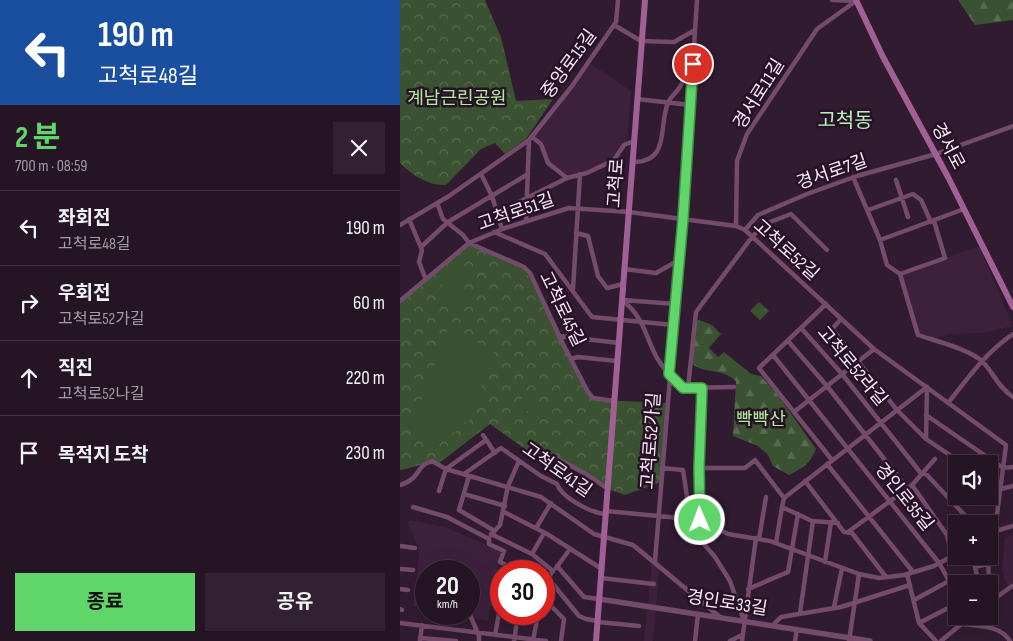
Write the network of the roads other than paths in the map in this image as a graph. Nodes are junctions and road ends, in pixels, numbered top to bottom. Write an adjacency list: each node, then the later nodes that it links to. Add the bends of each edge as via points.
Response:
1 (618, 0): 6 (street, 중앙로15길)
2 (644, 0): 8 (main road, 고척로)
3 (697, 0): 7 (street, 고척로52가길)
4 (832, 0): 5 (street)
5 (856, 1): 16 (main road, 경서로); 40 (street, 경서로11길, via 817,29 747,134 737,161)
6 (614, 25): 8 (street); 14 (street, 중앙로15길)
7 (695, 30): 8 (street, via 674,42); 9 (street, 고척로52가길)
8 (641, 42): 10 (main road, 고척로)
9 (694, 49): 11 (street, via 680,87); 12 (street, 고척로52가길)
10 (637, 100): 11 (street); 15 (main road, 고척로)
11 (668, 102): 12 (street); 17 (street, via 659,149 649,159)
12 (690, 105): 34 (street, 고척로52가길)
13 (1013, 126): 16 (street, 경서로7길)
14 (530, 139): 18 (street, 중앙로15길); 19 (street); 22 (street, via 541,144 548,163)
15 (634, 141): 17 (main road, 고척로); 20 (street, via 624,145 614,160)
16 (936, 154): 21 (street, 경서로7길); 29 (main road, 경서로)
17 (632, 162): 31 (main road, 고척로)
18 (481, 174): 24 (street); 27 (street, 중앙로15길)
19 (528, 174): 24 (street); 25 (street)
20 (580, 174): 22 (street); 28 (street)
21 (853, 177): 30 (street); 42 (street, 경서로7길, via 758,215)
22 (567, 178): 25 (street)
23 (896, 180): 26 (street)
24 (492, 196): 32 (street); 38 (street)
25 (527, 196): 32 (street); 36 (street)
26 (902, 198): 30 (street); 33 (street); 37 (street, via 913,194 917,196)
27 (437, 203): 35 (street, 중앙로15길); 38 (street, 고척로45길)
28 (578, 209): 31 (street, 고척로51길); 36 (street, 고척로51길, via 569,208); 44 (street)
29 (964, 209): 37 (street); 60 (main road, 경서로)
30 (868, 210): 46 (street)
31 (628, 212): 34 (street, 고척로52길); 51 (main road, 고척로)
32 (496, 213): 41 (street)
33 (908, 217)
34 (683, 219): 40 (street, 고척로52길); 50 (street, 고척로52가길)
35 (410, 220): 39 (street, 중앙로15길); 48 (street)
36 (526, 221): 41 (street, 고척로51길)
37 (932, 221): 46 (street); 52 (street, via 946,258)
38 (448, 222): 47 (street, 고척로45길); 48 (street)
39 (400, 225)
40 (736, 226): 42 (street, 고척로52길)
41 (502, 229): 43 (street, 고척로51길)
42 (745, 230): 45 (street, 고척로52길)
43 (494, 232): 47 (street, 고척로51길); 55 (street, via 545,254)
44 (576, 233): 54 (street, via 588,236 598,276 607,288); 55 (street)
45 (752, 237): 49 (street, via 765,224 791,214); 59 (street, 고척로52길); 80 (street, via 696,312)
46 (880, 240): 52 (street, via 888,265)
47 (469, 243): 53 (street, 고척로51길); 67 (street, 고척로45길, via 524,266)
48 (421, 247): 53 (street, via 419,262)
49 (827, 250)
50 (679, 260): 51 (street, via 656,273); 58 (street, 고척로52가길)
51 (624, 269): 54 (main road, 고척로)
52 (900, 274): 75 (street, via 918,335)
53 (426, 280): 57 (street, 고척로51길)
54 (623, 284): 56 (main road, 고척로)
55 (572, 291): 62 (street, via 592,316)
56 (622, 300): 58 (street); 62 (main road, 고척로); 63 (street)
57 (400, 301)
58 (675, 304): 64 (street, 고척로52가길)
59 (826, 304): 61 (street, 고척로52길); 65 (street, 고척로52라길)
60 (1013, 307)
61 (841, 319): 70 (street, 고척로52길); 74 (street, 고척로52라길, via 832,329)
62 (620, 320): 63 (street); 69 (main road, 고척로)
63 (643, 322): 64 (street); 76 (street, via 651,346)
64 (673, 325): 76 (street, 고척로52가길)
65 (801, 328): 68 (street, 고척로52라길); 77 (street, 고척로52라길)
66 (1013, 334): 75 (street)
67 (559, 336): 69 (street); 72 (street, 고척로45길)
68 (788, 341): 71 (street, 고척로52라길); 78 (street, 고척로52라길)
69 (619, 343): 73 (main road, 고척로)
70 (874, 349): 74 (street); 79 (street, 고척로52길)
71 (773, 355): 84 (street); 88 (street, 고척로52라길, via 759,368)
72 (571, 359): 73 (street); 85 (street, 고척로45길, via 593,398)
73 (617, 361): 85 (main road, 고척로)
74 (858, 361): 77 (street); 87 (street, 고척로52라길)
75 (982, 361): 83 (street, via 1004,392); 86 (street)
76 (669, 374): 80 (street, via 683,388); 104 (street, 고척로52가길)
77 (842, 374): 78 (street); 90 (street, 고척로52라길)
78 (827, 386): 84 (street); 91 (street, 고척로52라길)
79 (927, 387): 86 (street, 고척로52길); 87 (street); 89 (street)
80 (688, 388): 81 (street)
81 (702, 388): 82 (street); 105 (street)
82 (734, 388)
83 (1013, 397)
84 (810, 399): 88 (street); 95 (street)
85 (614, 400): 118 (main road, 고척로)
86 (948, 403): 94 (street, 고척로52길)
87 (897, 410): 90 (street); 92 (street, 고척로52라길)
88 (794, 412): 100 (street, 고척로52라길)
89 (926, 415): 92 (street); 106 (street)
90 (881, 422): 91 (street); 108 (street, 경인로35길)
91 (865, 435): 95 (street); 117 (street, 고척로52라길)
92 (926, 439): 98 (street, 고척로52라길)
93 (1013, 443): 94 (street)
94 (1006, 445): 106 (street)
95 (847, 448): 100 (street); 124 (street, 경인로35길)
96 (495, 453): 101 (street, 고척로41길, via 501,448); 107 (street, 고척로41길, via 484,438); 109 (street, 고척로41길)
97 (547, 454): 118 (street)
98 (950, 455)
99 (936, 459): 108 (street)
100 (832, 460): 102 (street)
101 (519, 461): 114 (street); 130 (street, 고척로41길, via 556,484 560,494 596,514)
102 (827, 464): 111 (street); 135 (street)
103 (1013, 467): 106 (street)
104 (662, 468): 134 (street, 고척로52가길); 136 (street, via 683,470)
105 (699, 468): 123 (street, via 745,468 755,460); 137 (street)
106 (1003, 468): 119 (street)
107 (446, 469): 109 (street); 112 (street, via 432,460 426,462 412,482); 120 (street)
108 (923, 473): 113 (street); 132 (street, 경인로35길)
109 (464, 474): 110 (street)
110 (469, 476): 114 (street); 121 (street)
111 (806, 481): 123 (street); 140 (street)
112 (400, 485)
113 (912, 485): 117 (street); 148 (street, 경인로35길)
114 (508, 486): 125 (street); 126 (street)
115 (1013, 486): 119 (street)
116 (998, 487): 119 (street)
117 (907, 488): 124 (street)
118 (608, 489): 130 (main road, 고척로)
119 (1001, 489): 133 (street)
120 (438, 491)
121 (464, 494): 126 (street); 146 (street, via 459,510)
122 (766, 497): 149 (street)
123 (784, 498): 128 (street)
124 (890, 501): 135 (street); 162 (street, 경인로35길)
125 (551, 503): 142 (street); 147 (street, via 594,534)
126 (505, 506): 129 (street)
127 (413, 507): 146 (street, via 447,516)
128 (782, 507): 131 (street); 150 (street)
129 (504, 512): 142 (street); 146 (street, via 500,525)
130 (606, 512): 134 (street, 경인로35길); 147 (main road, 고척로)
131 (798, 514): 138 (street); 154 (street)
132 (964, 515)
133 (997, 515)
134 (659, 516): 136 (street, 경인로35길); 160 (street, 고척로52가길)
135 (868, 517): 144 (street); 170 (street)
136 (690, 519): 137 (street, 경인로35길); 195 (street, via 692,530 730,581)
137 (700, 520): 149 (street, 경인로35길, via 728,534)
138 (813, 521): 139 (street); 156 (street)
139 (831, 522): 140 (street); 161 (street)
140 (838, 523): 144 (street, via 844,532)
141 (1013, 526): 143 (street)
142 (536, 528): 145 (street)
143 (998, 529)
144 (848, 532): 174 (street)
145 (544, 533): 153 (street); 155 (street)
146 (491, 535): 155 (street); 158 (street, via 489,544 504,552)
147 (604, 536): 160 (street, via 633,545); 168 (main road, 고척로)
148 (948, 538)
149 (758, 539): 150 (street, 경인로35길); 183 (street)
150 (776, 543): 154 (street, 경인로35길)
151 (400, 546): 152 (street)
152 (415, 548)
153 (570, 549): 164 (street); 168 (street)
154 (792, 550): 156 (street, 경인로35길); 183 (street, via 788,572)
155 (532, 554): 159 (street)
156 (808, 556): 161 (street, 경인로35길); 192 (street)
157 (948, 559): 162 (street, 경인로35길)
158 (501, 560)
159 (539, 560)
160 (655, 561): 194 (street)
161 (825, 562): 166 (street, 경인로35길)
162 (939, 563): 170 (street, 경인로35길); 176 (street, 경인로35길)
163 (984, 565): 173 (street, via 975,567)
164 (557, 566): 165 (street); 186 (street, via 584,597)
165 (555, 568)
166 (842, 568): 171 (street, 경인로35길); 189 (street)
167 (400, 569): 169 (street)
168 (602, 569): 175 (main road, 고척로)
169 (413, 570)
170 (913, 572): 172 (street, 경인로35길)
171 (859, 574): 174 (street, 경인로35길); 188 (street)
172 (907, 574): 174 (street, 경인로35길); 179 (street)
173 (977, 575)
174 (886, 577)
175 (601, 578): 178 (street); 186 (main road, 고척로)
176 (948, 579)
177 (948, 582): 187 (street)
178 (654, 584)
179 (910, 585): 187 (street); 188 (street)
180 (1012, 586): 185 (street)
181 (555, 587): 196 (street, via 579,616)
182 (400, 589): 184 (street)
183 (748, 589): 195 (street)
184 (408, 590)
185 (998, 596)
186 (599, 599): 193 (street, 경인로33길); 196 (main road, 고척로)
187 (914, 600): 198 (street)
188 (856, 601): 189 (street); 215 (street)
189 (834, 607): 192 (street)
190 (948, 608): 198 (street)
191 (555, 610): 220 (street, via 564,619)
192 (800, 613): 208 (street, via 781,617)
193 (698, 614): 194 (street, 경인로33길); 222 (street)
194 (720, 618): 195 (street, 경인로33길)
195 (744, 621): 208 (street, 경인로33길); 212 (street)
196 (598, 622): 207 (street); 221 (main road, 고척로)
197 (400, 623): 199 (street)
198 (920, 623): 227 (street)
199 (415, 624)
200 (422, 625): 210 (street); 213 (street)
201 (474, 625): 210 (street)
202 (497, 625): 211 (street)
203 (516, 625): 214 (street)
204 (536, 625): 216 (street)
205 (960, 625): 228 (street)
206 (971, 625): 229 (street, via 991,627 1006,634)
207 (639, 626)
208 (773, 626): 209 (street, 경인로33길)
209 (797, 629): 215 (street, 경인로33길); 225 (street)
210 (476, 632): 211 (street); 218 (street)
211 (495, 635): 214 (street)
212 (742, 635): 223 (street); 224 (street)
213 (420, 639): 217 (street)
214 (514, 639): 216 (street)
215 (849, 639): 226 (street, 경인로33길)
216 (534, 640): 219 (street)
217 (456, 641)
218 (478, 641)
219 (546, 641)
220 (561, 641)
221 (596, 641)
222 (695, 641)
223 (730, 641)
224 (742, 641)
225 (795, 641)
226 (870, 641)
227 (936, 641)
228 (941, 641)
229 (1010, 641)

